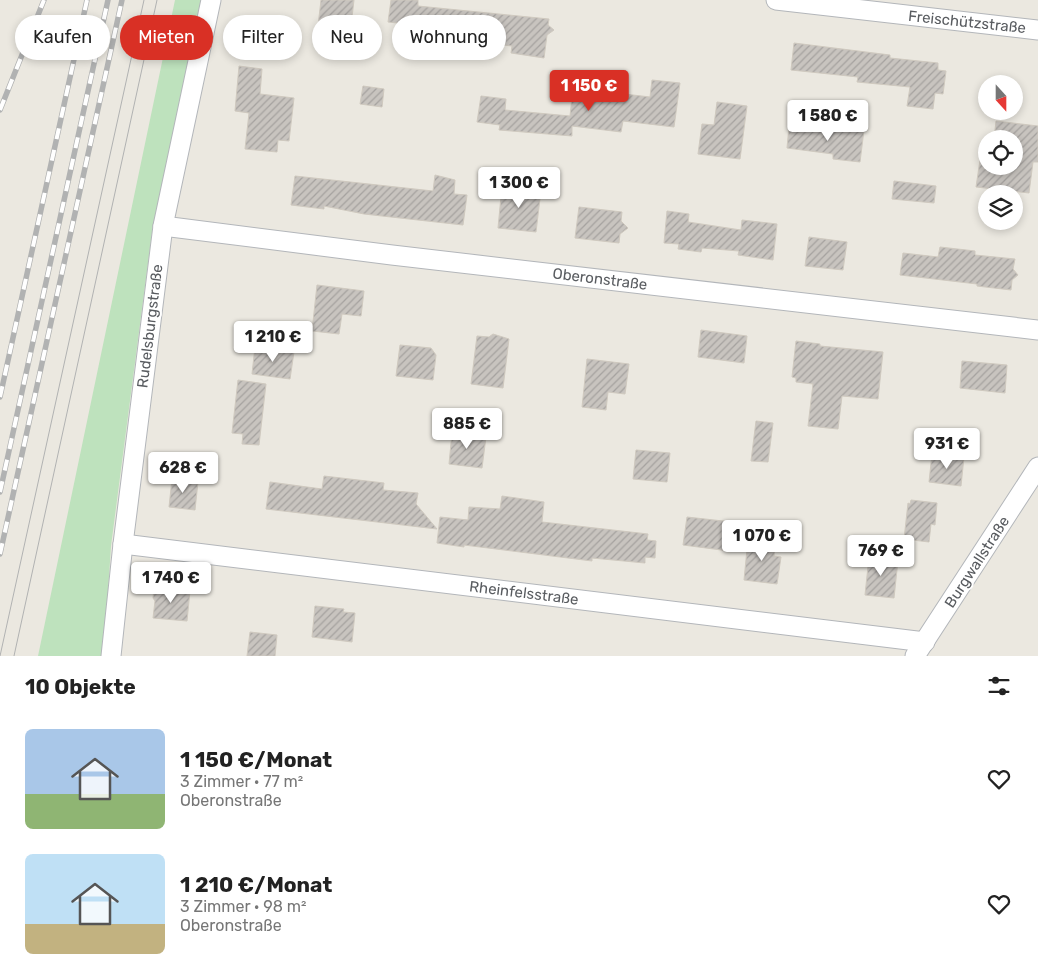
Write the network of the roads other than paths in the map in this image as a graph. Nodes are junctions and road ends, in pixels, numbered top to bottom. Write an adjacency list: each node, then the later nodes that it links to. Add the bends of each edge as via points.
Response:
1 (211, 0): 4 (street, Rudelsburgstraße)
2 (776, 0): 3 (street, Freischützstraße)
3 (1038, 30)
4 (163, 226): 5 (street, Oberonstraße); 7 (street, Rudelsburgstraße)
5 (1038, 330)
6 (1038, 467): 8 (street, Burgwallstraße)
7 (123, 544): 8 (street, Rheinfelsstraße); 9 (street, Rudelsburgstraße)
8 (920, 649)
9 (111, 656)

